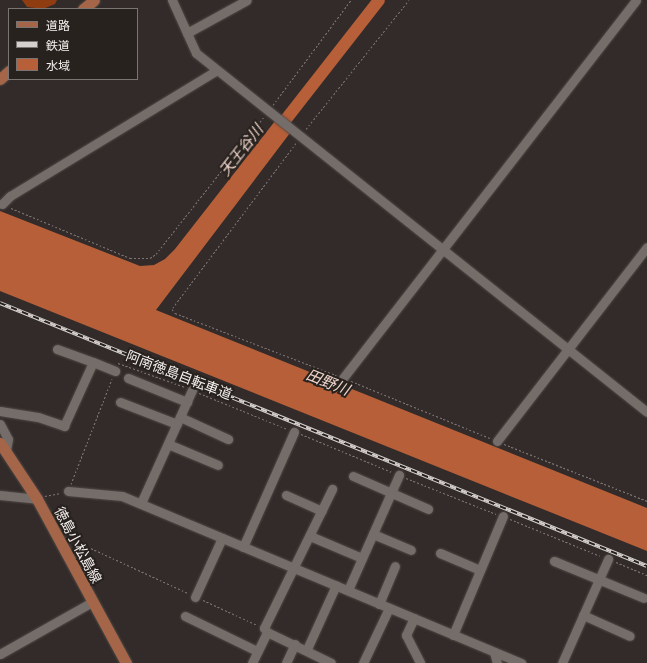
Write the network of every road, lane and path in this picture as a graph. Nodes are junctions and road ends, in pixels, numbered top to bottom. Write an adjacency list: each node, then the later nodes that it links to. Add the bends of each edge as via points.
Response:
1 (94, 0): 7 (main road)
2 (172, 0): 8 (street)
3 (247, 0): 8 (street)
4 (352, 0): 12 (path)
5 (409, 0): 13 (path)
6 (636, 0): 16 (street)
7 (84, 8)
8 (187, 33): 9 (street, via 196,53)
9 (217, 70): 12 (street); 14 (street, via 10,196)
10 (8, 72): 11 (main road)
11 (0, 79)
12 (271, 112): 13 (street); 14 (path, via 156,254 150,258 130,258)
13 (300, 134): 16 (street); 22 (path, via 172,309)
14 (2, 204)
15 (647, 247): 18 (street)
16 (442, 249): 18 (street); 22 (street)
17 (57, 349): 19 (street)
18 (568, 349): 27 (street); 32 (street)
19 (92, 362): 20 (street); 26 (street, via 64,426 38,417)
20 (115, 371): 23 (path, 阿南徳島自転車道, via 118,361); 40 (path, 阿南徳島自転車道)
21 (128, 378): 25 (street)
22 (343, 378): 32 (path)
23 (192, 390): 25 (street); 30 (path, 阿南徳島自転車道)
24 (120, 402): 28 (street)
25 (187, 402): 28 (street)
26 (0, 411)
27 (647, 412)
28 (178, 421): 31 (street); 33 (street)
29 (0, 424): 34 (street, via 8,439)
30 (294, 432): 35 (path, 阿南徳島自転車道); 54 (street)
31 (228, 439)
32 (497, 441): 45 (path)
33 (168, 444): 36 (street); 46 (street)
34 (3, 447): 44 (main road, 徳島小松島線)
35 (347, 454)
36 (218, 465)
37 (399, 475): 41 (street)
38 (353, 476): 41 (street)
39 (332, 489): 48 (street)
40 (68, 491): 44 (path); 46 (street, via 122,496)
41 (391, 493): 47 (street); 50 (street)
42 (0, 494): 44 (street)
43 (286, 494): 48 (street)
44 (37, 499): 53 (main road, 徳島小松島線)
45 (647, 501)
46 (141, 503): 52 (street)
47 (428, 509)
48 (322, 511): 51 (street)
49 (503, 516): 62 (street)
50 (373, 534): 55 (street); 57 (street)
51 (310, 536): 57 (street); 61 (street)
52 (222, 538): 54 (street); 66 (street)
53 (59, 541): 66 (path, via 69,538); 68 (main road, 徳島小松島線)
54 (243, 547): 61 (street)
55 (411, 550)
56 (440, 554): 62 (street)
57 (362, 558): 65 (street)
58 (608, 559): 63 (street)
59 (554, 561): 63 (street)
60 (395, 566): 69 (street)
61 (295, 568): 64 (street); 74 (street)
62 (480, 570): 75 (street)
63 (599, 579): 67 (street); 71 (street)
64 (336, 585): 65 (street); 78 (street)
65 (348, 590): 69 (street)
66 (195, 597): 74 (path)
67 (644, 598)
68 (92, 602): 81 (street); 82 (main road, 徳島小松島線)
69 (379, 604): 70 (street)
70 (389, 608): 73 (street); 86 (street)
71 (583, 615): 76 (street); 90 (street)
72 (185, 616): 79 (street)
73 (414, 618): 75 (street); 87 (street, via 406,635)
74 (265, 630): 77 (street); 79 (street)
75 (453, 635): 80 (street)
76 (630, 636)
77 (295, 644): 78 (street); 84 (street)
78 (307, 649): 85 (street)
79 (257, 651): 83 (street)
80 (494, 652): 88 (street); 89 (street)
81 (0, 654)
82 (126, 663)
83 (252, 663)
84 (286, 663)
85 (331, 663)
86 (363, 663)
87 (420, 663)
88 (497, 663)
89 (521, 663)
90 (562, 663)

